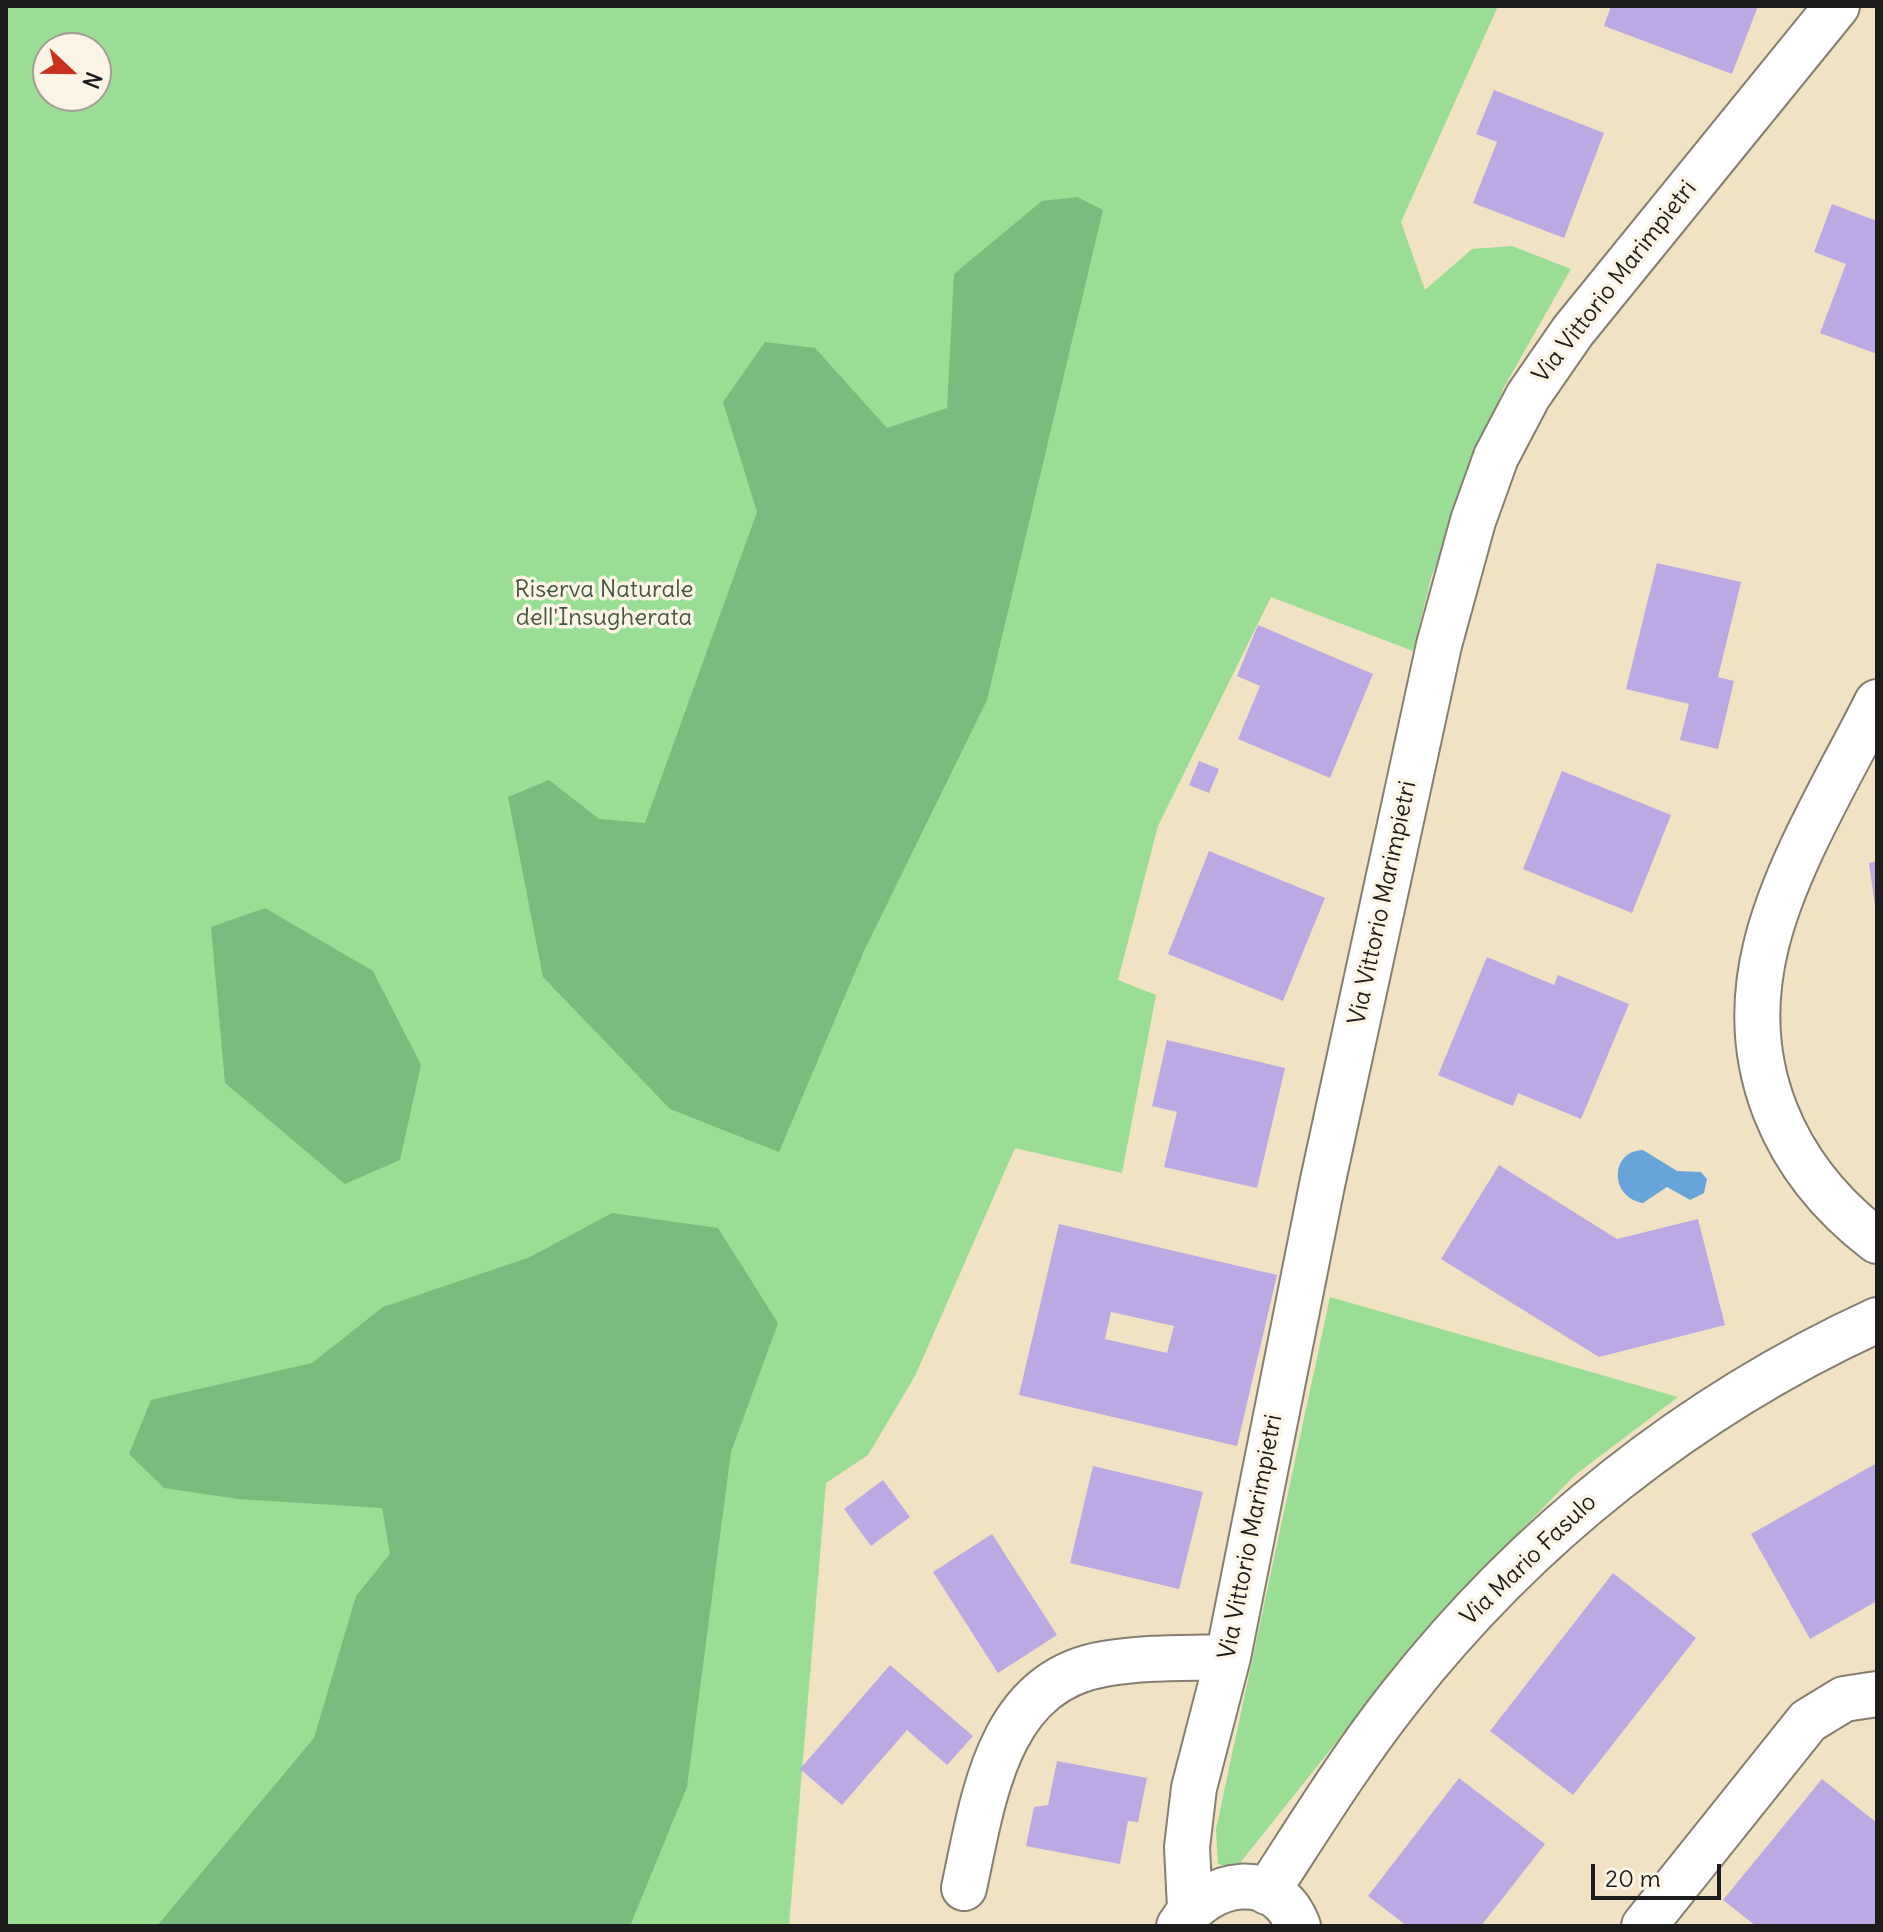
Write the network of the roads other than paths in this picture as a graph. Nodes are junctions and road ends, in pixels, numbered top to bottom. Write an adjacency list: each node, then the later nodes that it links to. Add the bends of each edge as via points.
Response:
1 (1837, 6): 5 (street, Via Vittorio Marimpietri, via 1573,331 1528,396 1487,483 1439,645 1322,1185)
2 (1877, 702): 3 (street, via 1779,906 1766,945 1758,1014 1768,1082 1787,1139 1818,1188 1842,1215)
3 (1877, 1241)
4 (1877, 1320): 8 (street, Via Mario Fasulo, via 1734,1396 1682,1430 1603,1490 1509,1574 1392,1707)
5 (1228, 1657): 7 (street, via 1101,1664 1066,1678 1032,1701 991,1768); 9 (street, Via Vittorio Marimpietri, via 1190,1810)
6 (1877, 1694): 11 (street, via 1844,1699 1808,1721)
7 (964, 1888)
8 (1267, 1892): 9 (street, via 1226,1887 1207,1895); 10 (street, via 1284,1904)
9 (1185, 1917)
10 (1298, 1926)
11 (1644, 1926)

